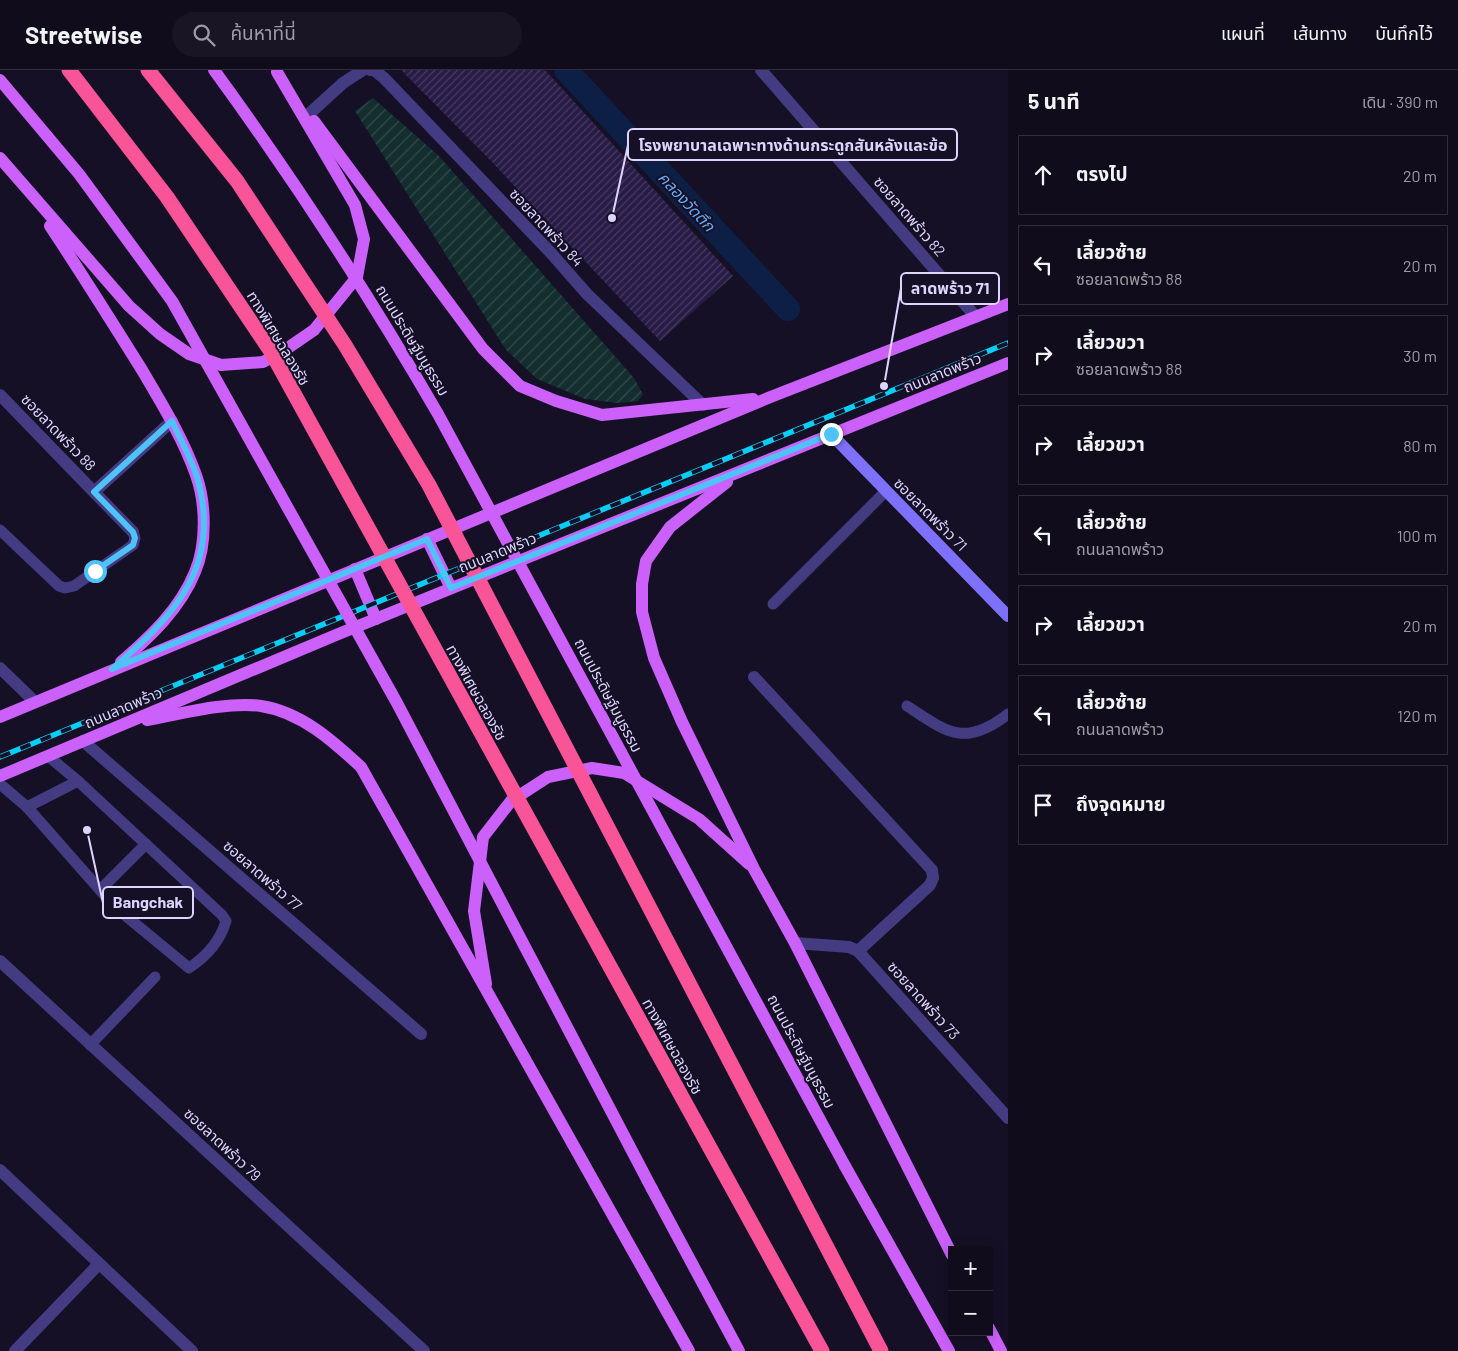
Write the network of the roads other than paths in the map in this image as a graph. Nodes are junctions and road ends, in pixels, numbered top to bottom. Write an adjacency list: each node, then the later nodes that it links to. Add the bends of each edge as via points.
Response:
1 (69, 70): 65 (highway, ทางพิเศษฉลองรัช, bridge, via 167,197 270,350)
2 (148, 70): 66 (highway, bridge, via 237,181 345,345 429,485)
3 (214, 70): 67 (main road, ถนนประดิษฐ์มนูธรรม, bridge, via 383,319 438,414)
4 (363, 70): 9 (street, via 343,83)
5 (370, 70): 17 (street, ซอยลาดพร้าว 84, via 384,78 587,294)
6 (761, 70): 13 (street, ซอยลาดพร้าว 82)
7 (277, 71): 9 (main road); 11 (main road, via 355,205 364,239 358,277 314,330 263,362 221,365 189,354 160,334 129,306)
8 (0, 80): 64 (main road, bridge, via 79,174 172,302 396,703)
9 (309, 114): 17 (main road, via 483,349 520,386 602,415)
10 (0, 158): 11 (main road)
11 (26, 188): 18 (main road)
12 (1008, 304): 13 (main road)
13 (976, 316): 16 (main road)
14 (1008, 363): 19 (main road, ถนนลาดพร้าว)
15 (0, 395): 22 (street, ซอยลาดพร้าว 88)
16 (768, 398): 17 (main road); 25 (main road)
17 (702, 404)
18 (172, 421): 22 (street, ซอยลาดพร้าว 88); 32 (main road, via 201,495 202,538 196,570 182,598 166,619)
19 (831, 434): 20 (main road, ถนนลาดพร้าว); 21 (street, ซอยลาดพร้าว 71)
20 (774, 458): 27 (main road, ถนนลาดพร้าว); 46 (main road, via 722,485 670,526 646,561 642,584 642,612 654,658)
21 (886, 491): 28 (lane); 29 (street, ซอยลาดพร้าว 71)
22 (94, 492): 24 (street, ซอยลาดพร้าว 88)
23 (0, 530): 24 (lane, via 59,586 65,588 74,586 133,545)
24 (133, 532)
25 (427, 539): 26 (main road); 27 (main road)
26 (355, 569): 30 (main road); 32 (main road)
27 (451, 588): 30 (main road, ถนนลาดพร้าว)
28 (773, 604)
29 (1008, 616)
30 (376, 619): 38 (main road, ถนนลาดพร้าว)
31 (0, 668): 34 (street)
32 (112, 669): 34 (main road)
33 (754, 677): 49 (street, via 932,870 930,885)
34 (35, 702): 37 (main road)
35 (906, 706): 36 (lane, via 945,730 960,734 982,731)
36 (1008, 714)
37 (0, 717)
38 (120, 725): 39 (main road, ถนนลาดพร้าว); 52 (main road, via 208,708 261,706 291,716 329,737 361,767)
39 (83, 741): 40 (main road, ถนนลาดพร้าว); 53 (street, ซอยลาดพร้าว 77)
40 (48, 756): 41 (main road, ถนนลาดพร้าว); 42 (lane)
41 (0, 776)
42 (78, 781): 44 (lane); 45 (lane)
43 (0, 784): 44 (lane)
44 (28, 807): 47 (lane)
45 (146, 844): 47 (lane); 47 (lane, via 226,921 222,936 202,960 189,968 115,907)
46 (754, 868): 48 (main road); 52 (main road, via 699,819 624,773 592,768 548,777 511,801 483,837 474,911)
47 (100, 890)
48 (795, 943): 49 (street, via 849,947); 57 (main road)
49 (858, 951): 55 (street, ซอยลาดพร้าว 73)
50 (0, 962): 54 (street, ซอยลาดพร้าว 79)
51 (155, 977): 54 (lane)
52 (488, 994): 63 (main road)
53 (421, 1034)
54 (90, 1045): 62 (street, ซอยลาดพร้าว 79)
55 (1008, 1118)
56 (0, 1170): 58 (street)
57 (948, 1247)
58 (99, 1264): 60 (street); 61 (street)
59 (993, 1336): 68 (main road)
60 (15, 1351)
61 (192, 1351)
62 (424, 1351)
63 (689, 1351)
64 (739, 1351)
65 (822, 1351)
66 (881, 1351)
67 (948, 1351)
68 (1001, 1351)

